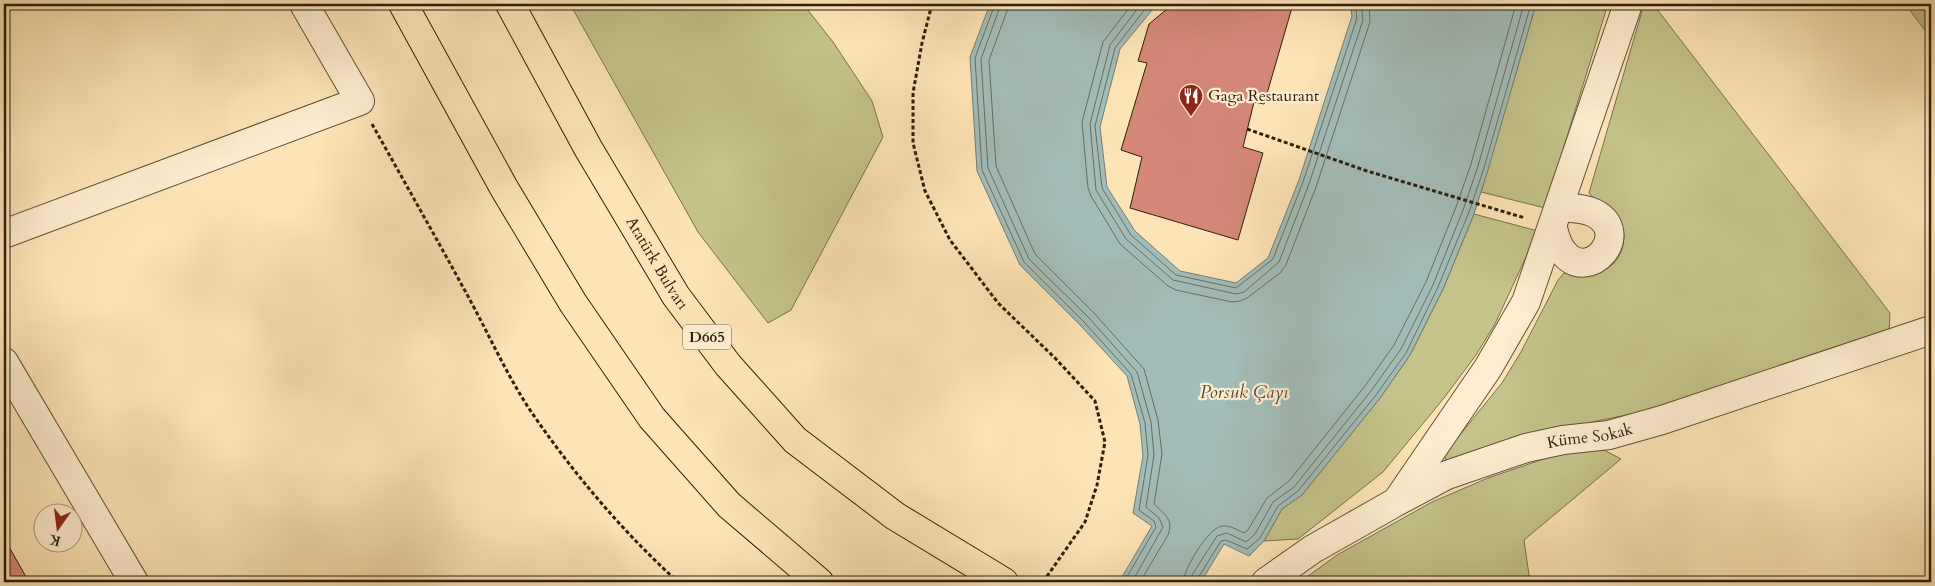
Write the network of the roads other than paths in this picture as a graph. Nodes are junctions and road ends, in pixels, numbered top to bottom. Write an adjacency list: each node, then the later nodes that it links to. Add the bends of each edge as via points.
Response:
1 (304, 4): 5 (street, via 360,101)
2 (403, 4): 10 (highway, via 509,196 573,302 652,418 729,505)
3 (510, 4): 11 (highway, Atatürk Bulvarı / D665, via 588,148 672,287 728,365 795,440 896,516)
4 (1628, 4): 8 (street, via 1526,302 1488,368)
5 (4, 234)
6 (1931, 330): 8 (street, Küme Sokak, via 1662,420 1609,435 1526,448 1447,476)
7 (4, 362): 9 (street)
8 (1396, 502): 12 (street, Küme Sokak, via 1313,549)
9 (134, 582)
10 (819, 582)
11 (1004, 582)
12 (1266, 582)

